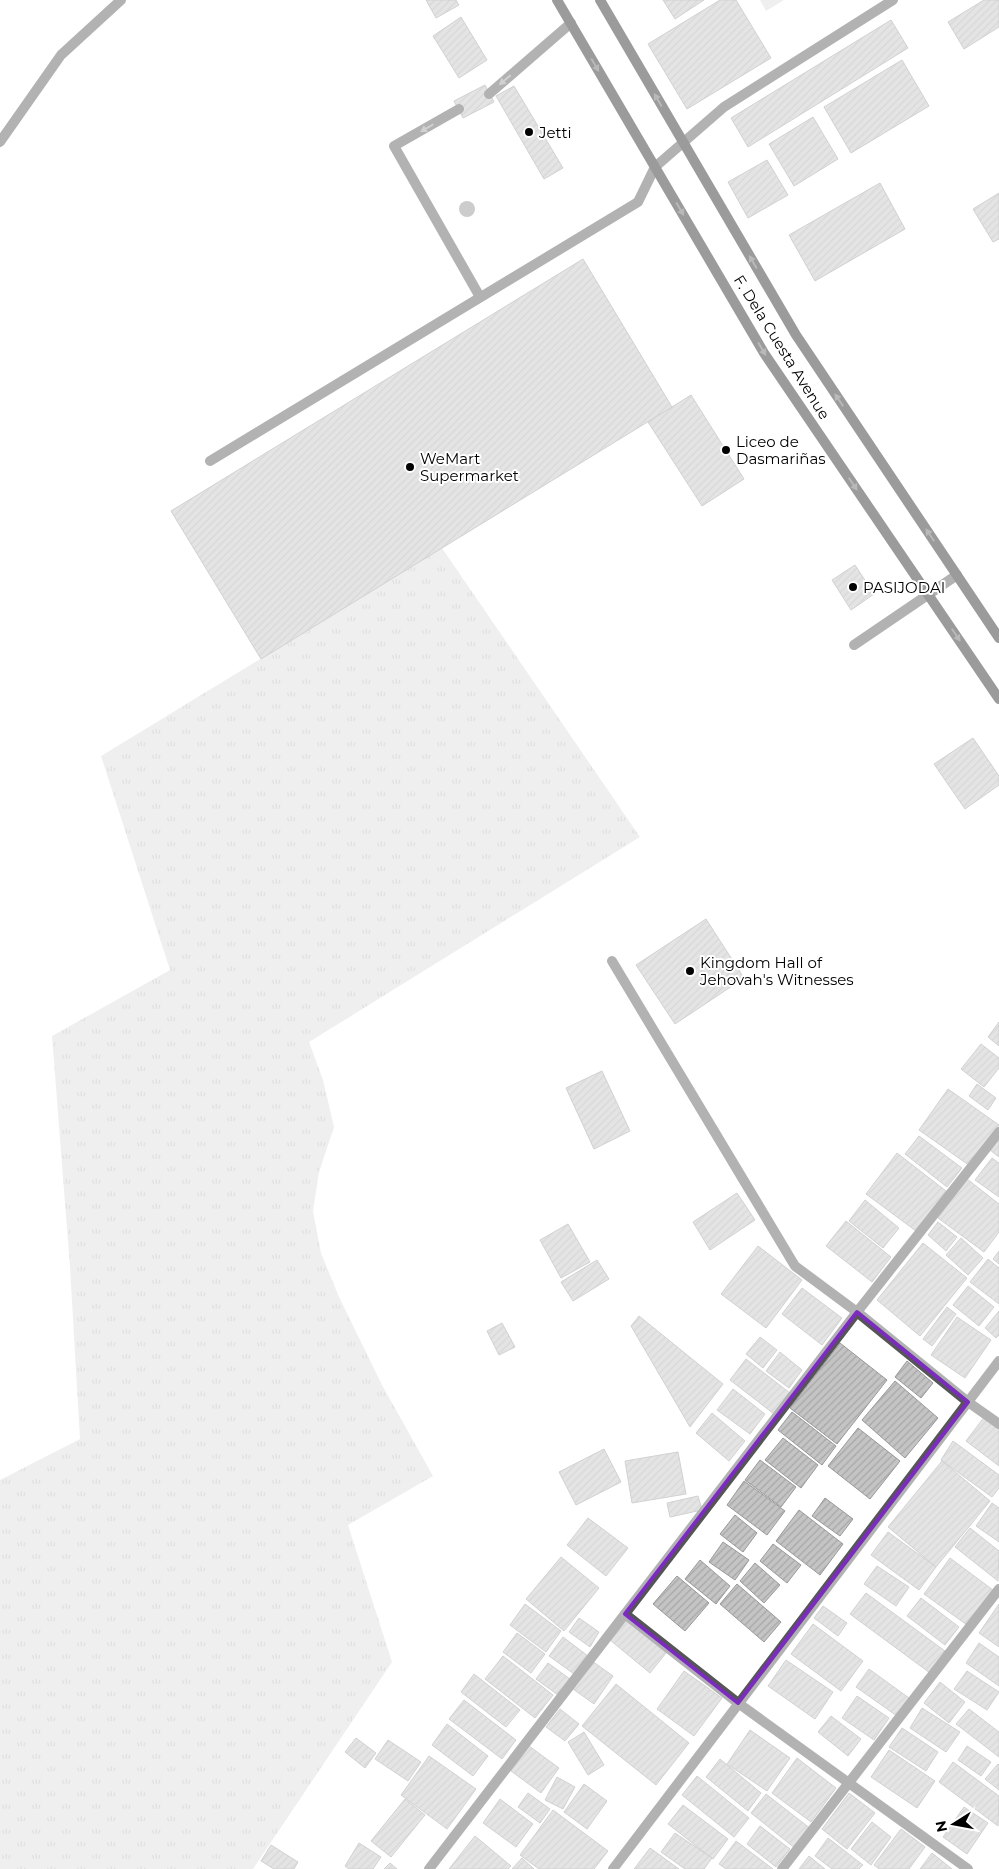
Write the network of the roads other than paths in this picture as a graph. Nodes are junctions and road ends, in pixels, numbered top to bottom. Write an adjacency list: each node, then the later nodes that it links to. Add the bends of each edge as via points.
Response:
1 (121, 0): 8 (street, via 61,55)
2 (557, 0): 5 (street, F. Dela Cuesta Avenue)
3 (600, 0): 9 (street, F. Dela Cuesta Avenue, one-way to 3)
4 (893, 0): 9 (street, via 724,107)
5 (571, 23): 6 (street, one-way to 6); 10 (street, F. Dela Cuesta Avenue, one-way to 10)
6 (489, 94)
7 (459, 109): 11 (street, one-way to 11, via 394,146)
8 (0, 142)
9 (683, 142): 10 (street); 13 (street, F. Dela Cuesta Avenue, one-way to 9, via 796,335)
10 (655, 167): 11 (street, via 638,202); 14 (street, F. Dela Cuesta Avenue, one-way to 14, via 764,353)
11 (480, 297): 12 (street)
12 (210, 461)
13 (957, 575): 14 (street); 15 (street, F. Dela Cuesta Avenue)
14 (928, 595): 16 (street); 17 (street, F. Dela Cuesta Avenue, one-way to 17)
15 (999, 638)
16 (854, 645)
17 (999, 699)
18 (612, 961): 20 (street, via 794,1266)
19 (999, 1132): 20 (street)
20 (857, 1312): 22 (street); 25 (street)
21 (999, 1361): 22 (street)
22 (968, 1402): 23 (street); 26 (street)
23 (999, 1424)
24 (999, 1589): 27 (street)
25 (625, 1614): 26 (street); 28 (street)
26 (738, 1703): 27 (street); 29 (street)
27 (849, 1784): 30 (street); 31 (street)
28 (429, 1869)
29 (613, 1869)
30 (782, 1869)
31 (968, 1869)

